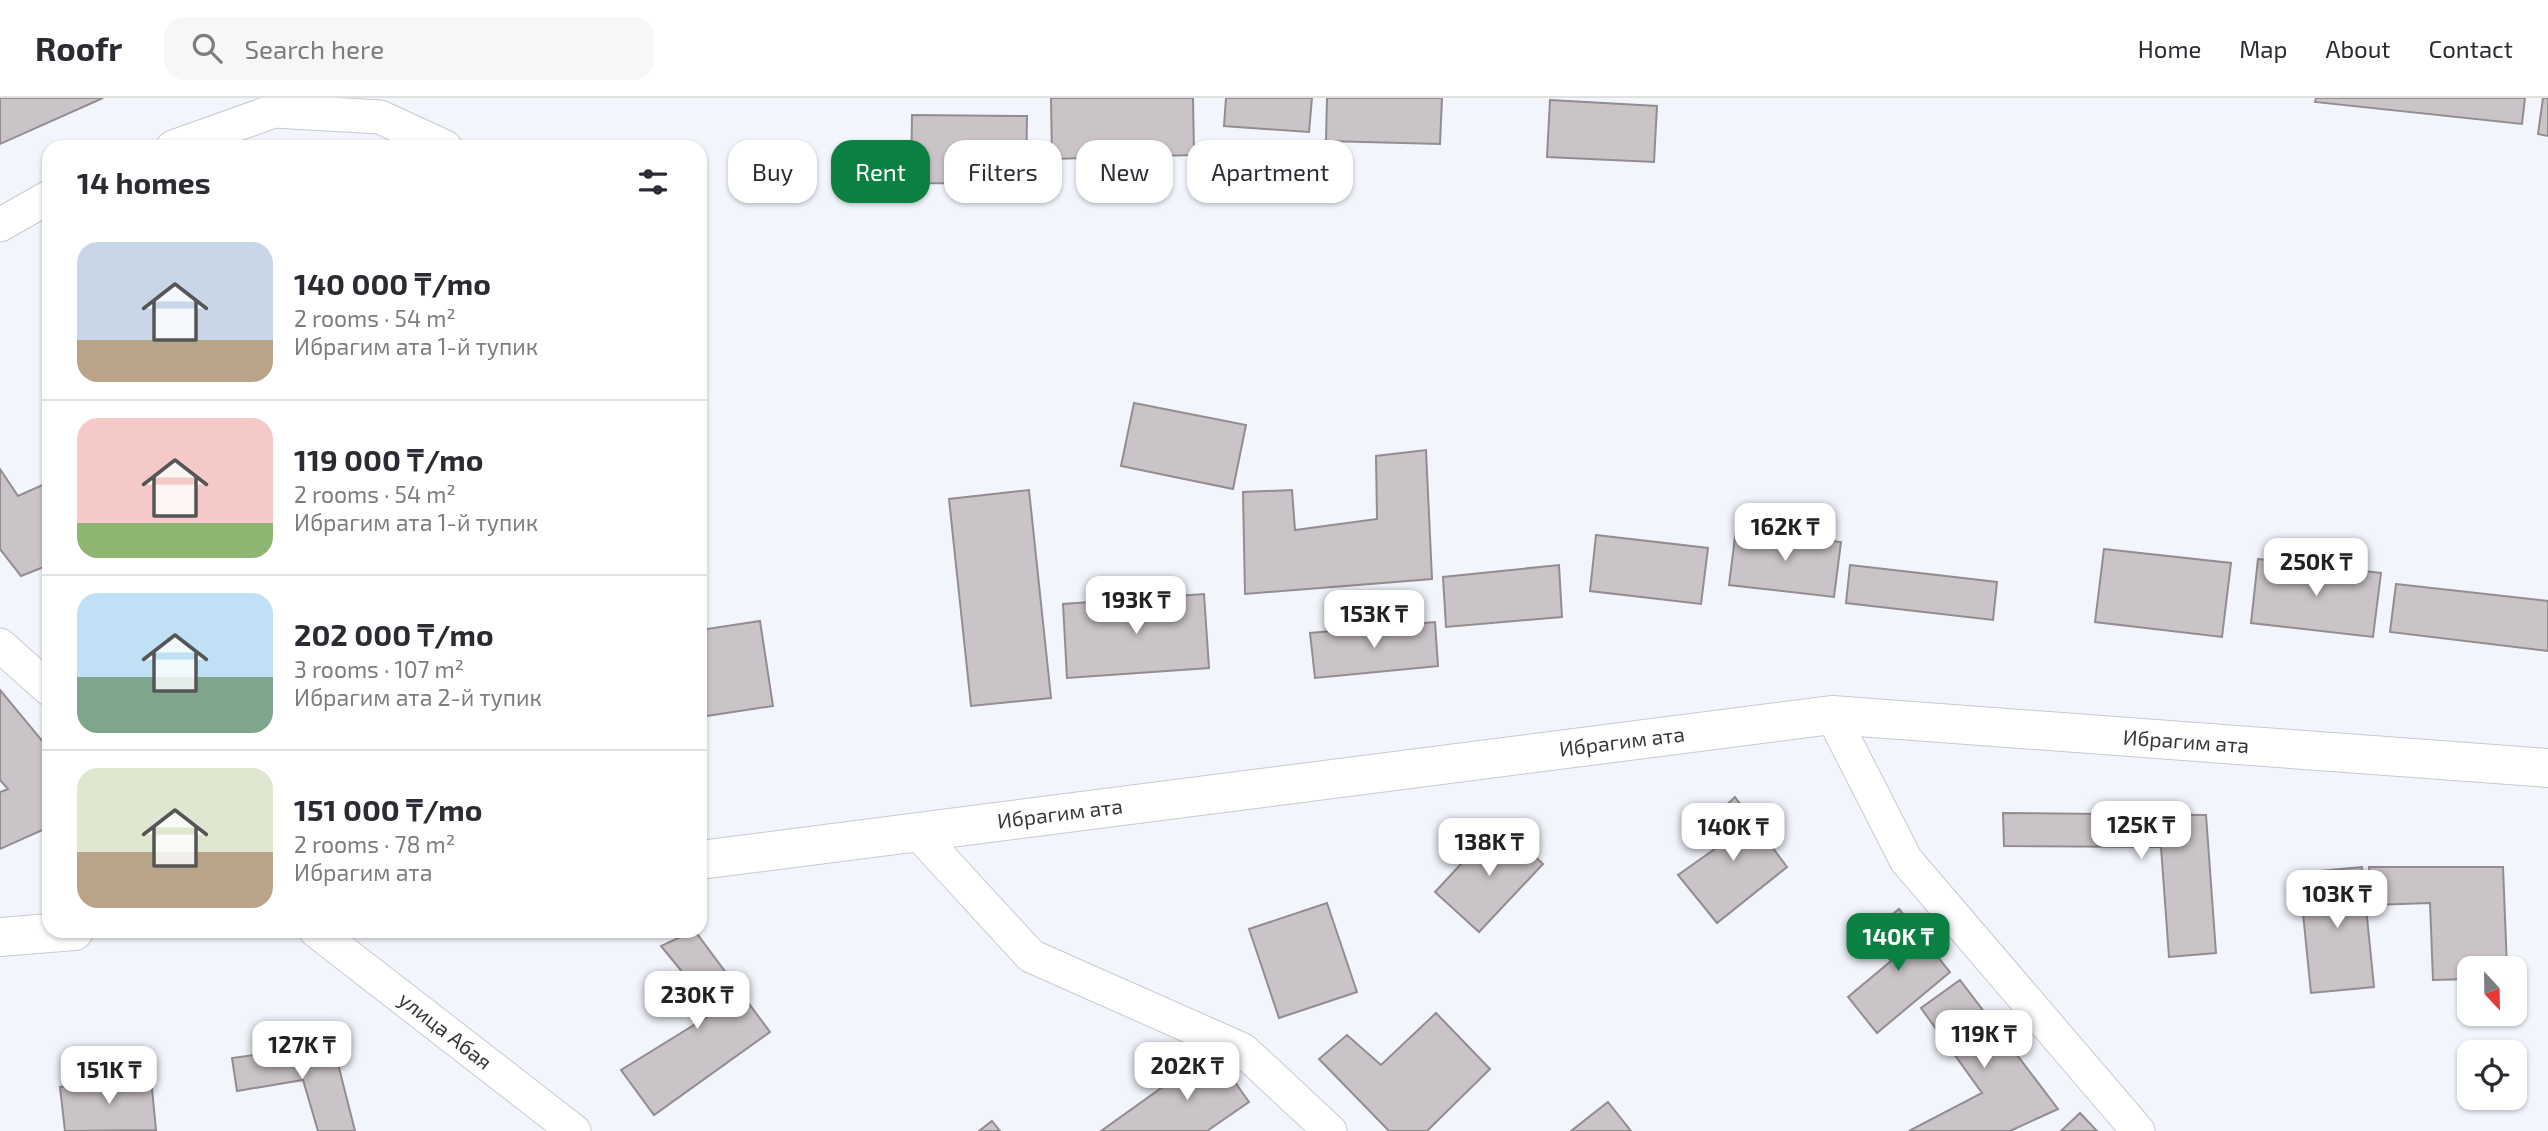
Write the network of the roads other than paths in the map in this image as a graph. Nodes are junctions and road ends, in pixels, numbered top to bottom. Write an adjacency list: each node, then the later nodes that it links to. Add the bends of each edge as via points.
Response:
1 (193, 140): 2 (street, via 274,111 380,117)
2 (430, 140)
3 (42, 201): 4 (street)
4 (0, 225)
5 (0, 645): 6 (street)
6 (42, 684)
7 (1832, 715): 8 (street, Ибрагим ата); 9 (street, Ибрагим ата); 16 (street, via 1906,860)
8 (2548, 768)
9 (917, 832): 10 (street, Ибрагим ата); 15 (street, via 1031,956 1243,1050)
10 (707, 859)
11 (42, 934): 12 (street)
12 (0, 937)
13 (325, 938): 14 (street, улица Абая)
14 (574, 1131)
15 (1330, 1131)
16 (2138, 1131)

